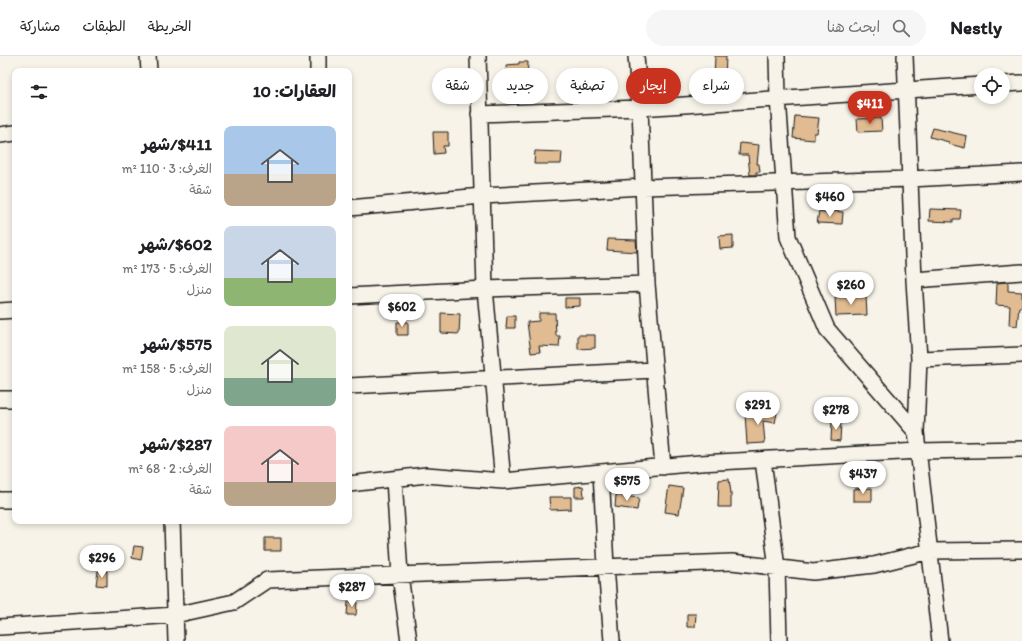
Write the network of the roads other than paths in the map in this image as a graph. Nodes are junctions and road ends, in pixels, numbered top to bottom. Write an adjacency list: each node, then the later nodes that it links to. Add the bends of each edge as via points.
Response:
1 (148, 56): 7 (street)
2 (318, 56): 8 (street)
3 (478, 56): 15 (street)
4 (636, 56): 14 (street)
5 (777, 56): 13 (street)
6 (905, 56): 12 (street)
7 (149, 68)
8 (318, 68)
9 (1022, 83): 10 (street)
10 (1010, 84)
11 (974, 85): 12 (street)
12 (906, 90): 13 (street); 19 (street)
13 (778, 98): 14 (street); 20 (street)
14 (640, 108): 15 (street); 21 (street)
15 (479, 114): 22 (street)
16 (12, 133): 17 (street)
17 (0, 135)
18 (1022, 173): 19 (street)
19 (910, 179): 20 (street); 25 (street)
20 (784, 183): 21 (street); 38 (street, via 788,237 827,329)
21 (643, 187): 22 (street); 26 (street)
22 (482, 196): 23 (street); 27 (street)
23 (352, 208)
24 (1022, 272): 25 (street)
25 (914, 280): 32 (street)
26 (648, 284): 27 (street); 33 (street)
27 (485, 289): 28 (street); 34 (street)
28 (352, 296)
29 (12, 310): 30 (street)
30 (0, 311)
31 (1022, 356): 32 (street)
32 (919, 359): 38 (street)
33 (654, 370): 34 (street); 42 (street)
34 (494, 379): 35 (street); 45 (street)
35 (352, 386)
36 (0, 399): 37 (street)
37 (12, 399)
38 (916, 432): 40 (street)
39 (1022, 449): 40 (street)
40 (919, 451): 41 (street); 51 (street)
41 (763, 460): 42 (street); 53 (street)
42 (663, 467): 43 (street)
43 (601, 472): 45 (street); 52 (street)
44 (394, 479): 45 (street, via 426,476); 46 (street); 54 (street)
45 (503, 481)
46 (352, 484)
47 (0, 500): 48 (street)
48 (12, 500)
49 (172, 524): 55 (street)
50 (1022, 550): 51 (street)
51 (930, 551): 53 (street, via 874,565 813,572); 61 (street)
52 (606, 567): 53 (street, via 732,562); 54 (street); 59 (street)
53 (777, 568): 60 (street)
54 (400, 575): 55 (street, via 267,580 234,602); 58 (street)
55 (175, 615): 56 (street); 57 (street)
56 (0, 627)
57 (176, 641)
58 (409, 641)
59 (612, 641)
60 (779, 641)
61 (940, 641)

